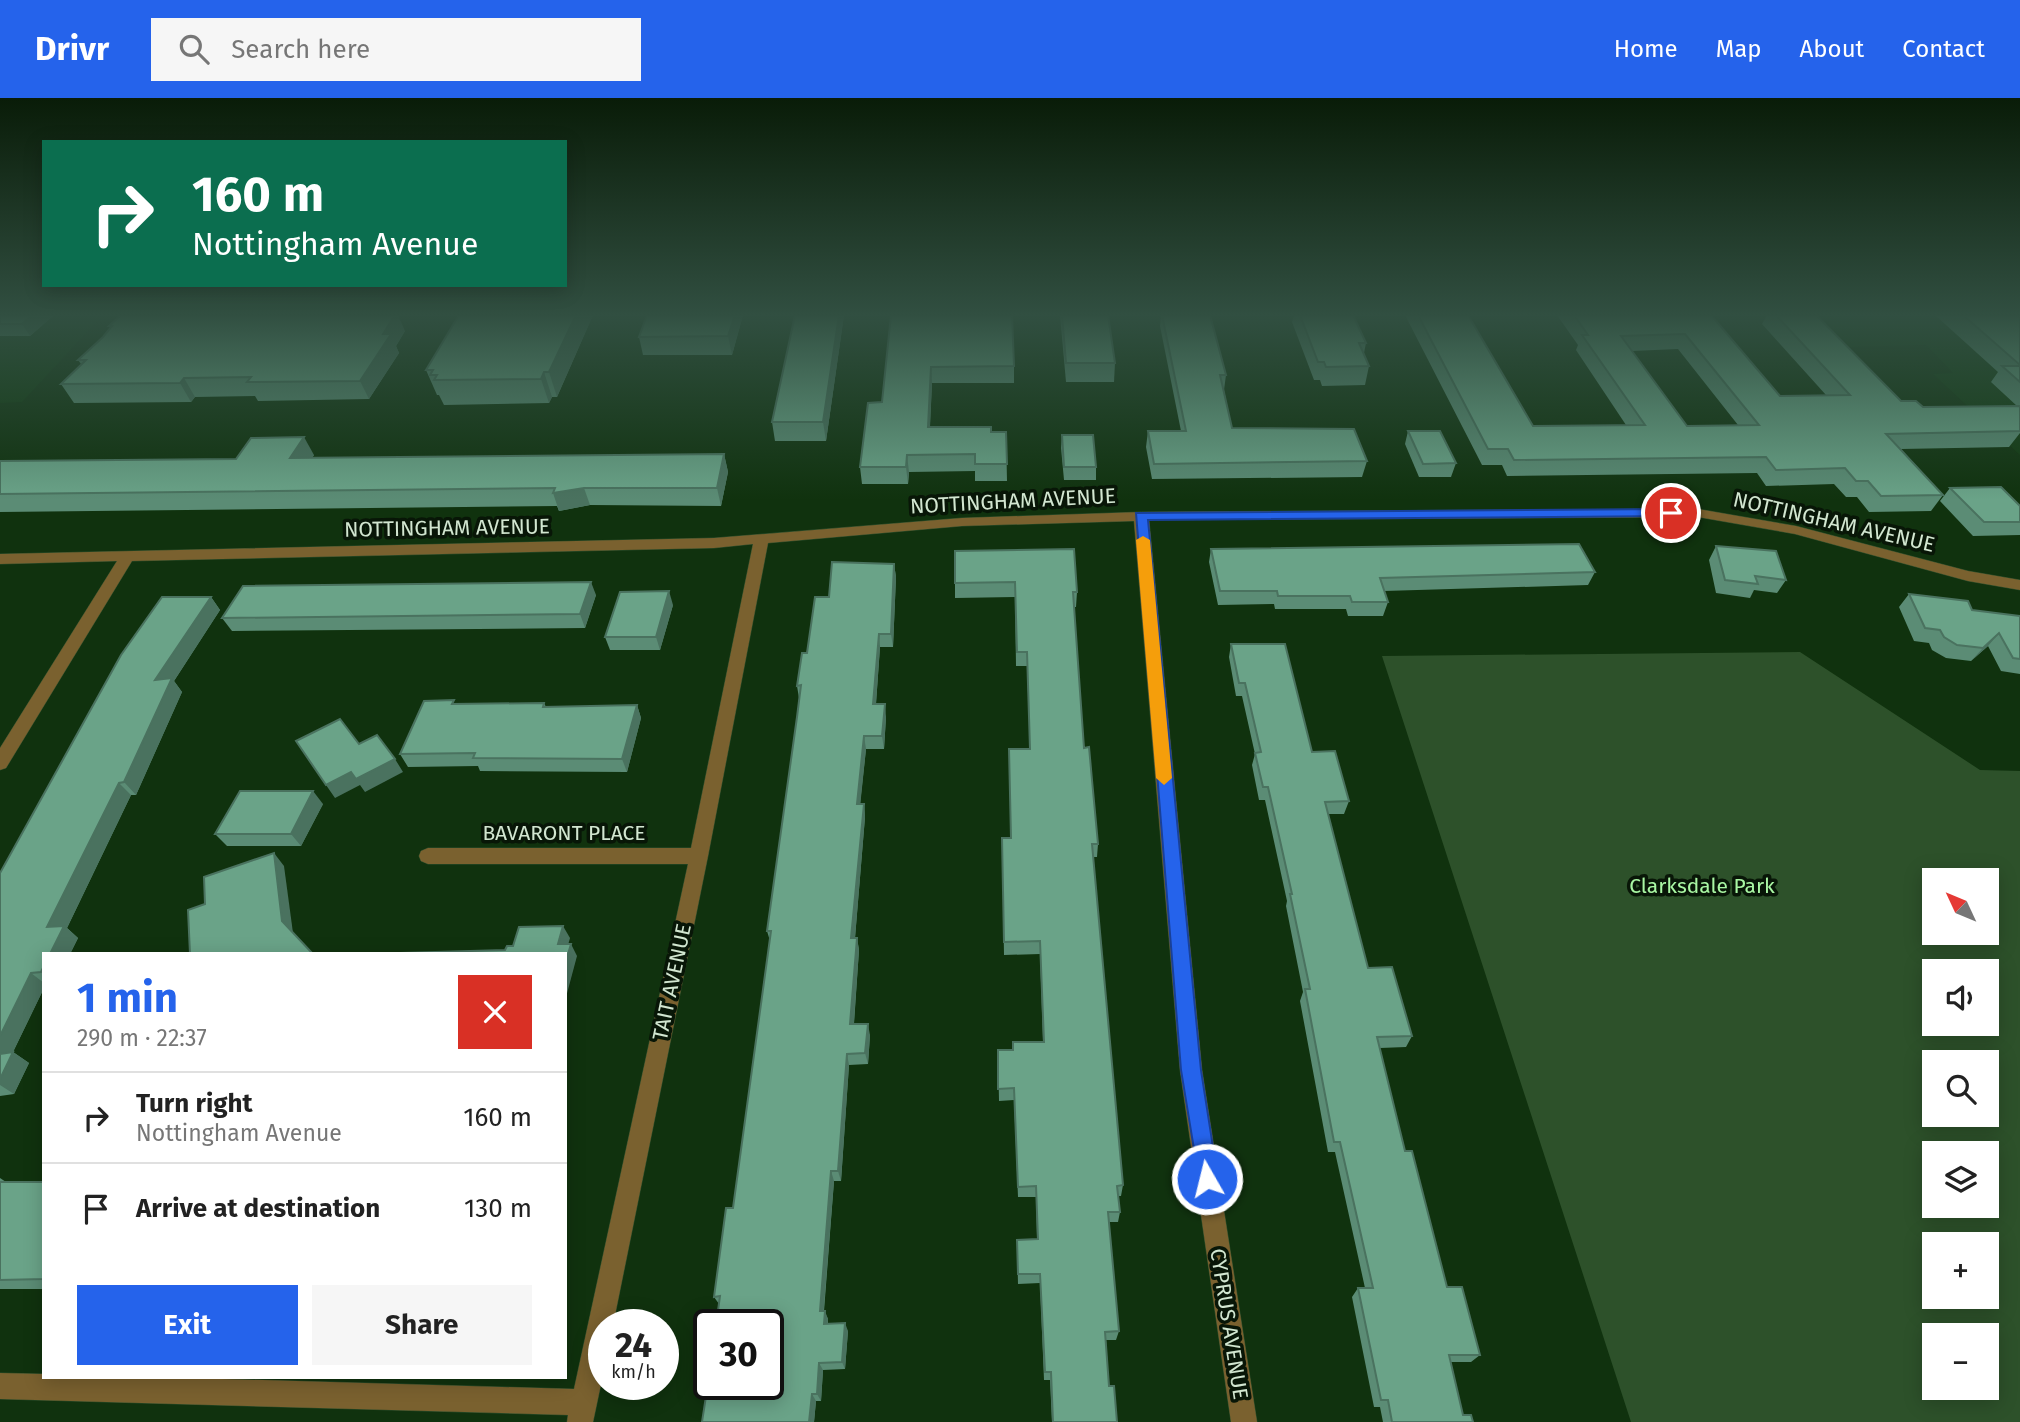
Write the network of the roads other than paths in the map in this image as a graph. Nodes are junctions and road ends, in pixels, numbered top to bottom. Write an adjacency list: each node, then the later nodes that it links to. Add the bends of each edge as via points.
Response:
1 (1141, 516): 2 (street, NOTTINGHAM AVENUE, via 962,522); 5 (street, NOTTINGHAM AVENUE, via 1699,513 1796,530 1968,576); 11 (street, CYPRUS AVENUE, via 1191,1070)
2 (761, 541): 3 (street, NOTTINGHAM AVENUE); 8 (street, TAIT AVENUE)
3 (128, 556): 4 (street, NOTTINGHAM AVENUE); 6 (street)
4 (0, 559)
5 (2020, 585)
6 (0, 763)
7 (428, 856): 8 (street, BAVARONT PLACE)
8 (699, 856): 10 (street, TAIT AVENUE)
9 (0, 1386): 10 (street)
10 (582, 1412)
11 (1244, 1422)

